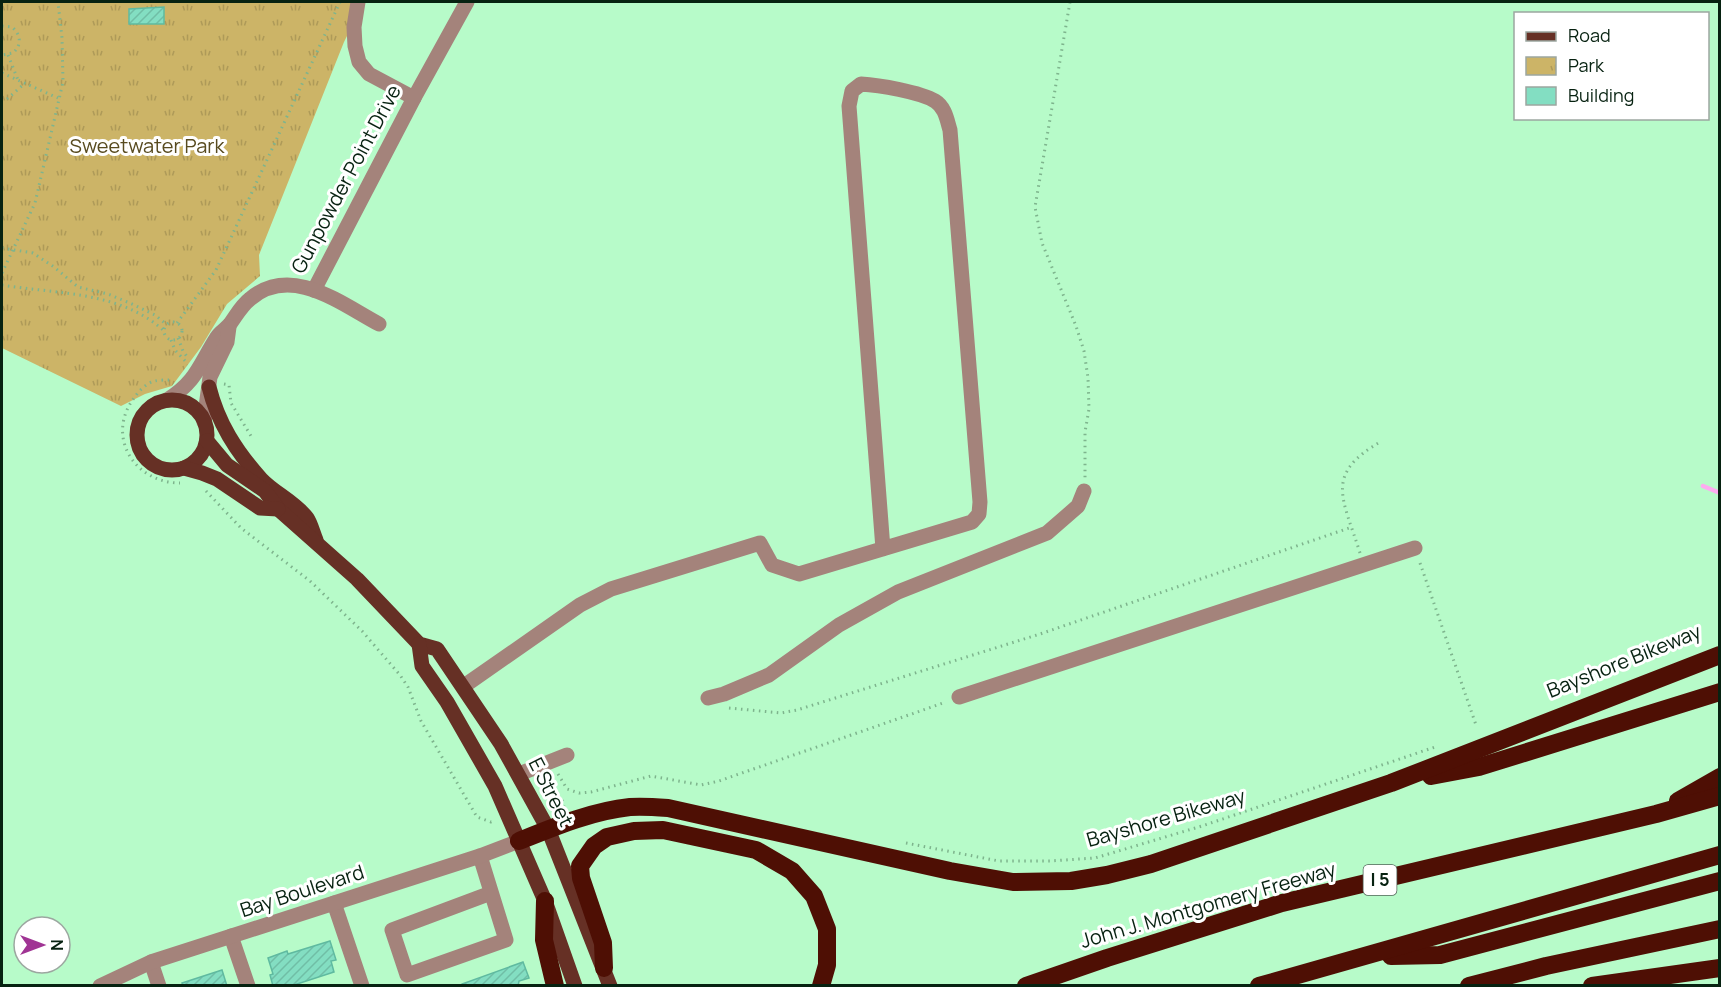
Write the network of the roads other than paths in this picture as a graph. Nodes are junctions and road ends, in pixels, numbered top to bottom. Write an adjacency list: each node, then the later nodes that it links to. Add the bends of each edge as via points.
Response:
1 (358, 2): 3 (street, via 354,27 358,62 369,74)
2 (467, 2): 3 (street, Gunpowder Point Drive)
3 (414, 98): 4 (street, Gunpowder Point Drive)
4 (314, 290): 5 (street); 6 (street, Gunpowder Point Drive, via 301,285 271,286 248,300)
5 (379, 324)
6 (229, 327): 7 (street, Gunpowder Point Drive); 8 (street, Gunpowder Point Drive, via 218,334 184,390)
7 (209, 387): 9 (street, Gunpowder Point Drive); 14 (main road, via 221,425 238,451 262,481 308,519)
8 (167, 400): 9 (main road, via 190,405); 11 (main road, via 146,412 139,425 138,440 143,455 152,463)
9 (204, 422): 10 (main road)
10 (207, 441): 11 (main road); 13 (main road, E Street, via 227,465 265,491)
11 (185, 475): 13 (main road, E Street, via 217,479 260,508)
12 (1084, 491): 22 (street, via 1078,507 1047,533 898,592 839,625 769,675)
13 (278, 509): 14 (main road, E Street)
14 (317, 542): 17 (main road, E Street)
15 (1415, 548): 21 (street)
16 (883, 549): 16 (street, via 972,522 979,514 980,502 946,115 937,102 921,96 861,84 852,91 849,106); 19 (street, via 799,574 772,565 760,543 611,589 580,605)
17 (419, 644): 19 (main road, E Street, via 437,649); 30 (main road, E Street, via 422,666 495,786)
18 (1719, 655): 26 (highway)
19 (464, 686): 24 (main road, E Street)
20 (1719, 692): 26 (highway, via 1479,767)
21 (959, 697)
22 (708, 698)
23 (567, 755): 24 (street)
24 (519, 774): 29 (main road, E Street)
25 (1719, 777): 28 (highway)
26 (1391, 783): 29 (highway, via 1151,864 1052,883 1013,882 950,871 668,808 630,807)
27 (1719, 796): 28 (highway, John J. Montgomery Freeway / I 5)
28 (1656, 814): 51 (highway, John J. Montgomery Freeway / I 5, via 1282,903)
29 (548, 829): 30 (highway); 42 (main road, E Street)
30 (519, 841): 32 (street, Bay Boulevard); 35 (main road, E Street)
31 (1719, 855): 39 (highway)
32 (480, 856): 34 (street); 36 (street, Bay Boulevard)
33 (1719, 881): 39 (highway, via 1440,955)
34 (491, 893): 43 (street, via 506,940); 43 (street, via 392,930)
35 (545, 901): 48 (highway, via 544,940); 49 (main road, E Street)
36 (334, 903): 38 (street, Bay Boulevard); 47 (street)
37 (1719, 929): 53 (highway)
38 (231, 936): 40 (street, Bay Boulevard); 46 (street)
39 (1362, 958): 52 (highway)
40 (151, 962): 44 (street, Bay Boulevard); 45 (street)
41 (1719, 968): 54 (highway)
42 (607, 977): 50 (highway, via 603,943 580,866 594,846 607,837 663,830 756,850 792,871 814,896 826,929 827,964)
43 (409, 980)
44 (108, 984)
45 (159, 986)
46 (248, 986)
47 (362, 986)
48 (555, 986)
49 (575, 986)
50 (821, 986)
51 (1026, 986)
52 (1259, 986)
53 (1469, 986)
54 (1592, 986)

